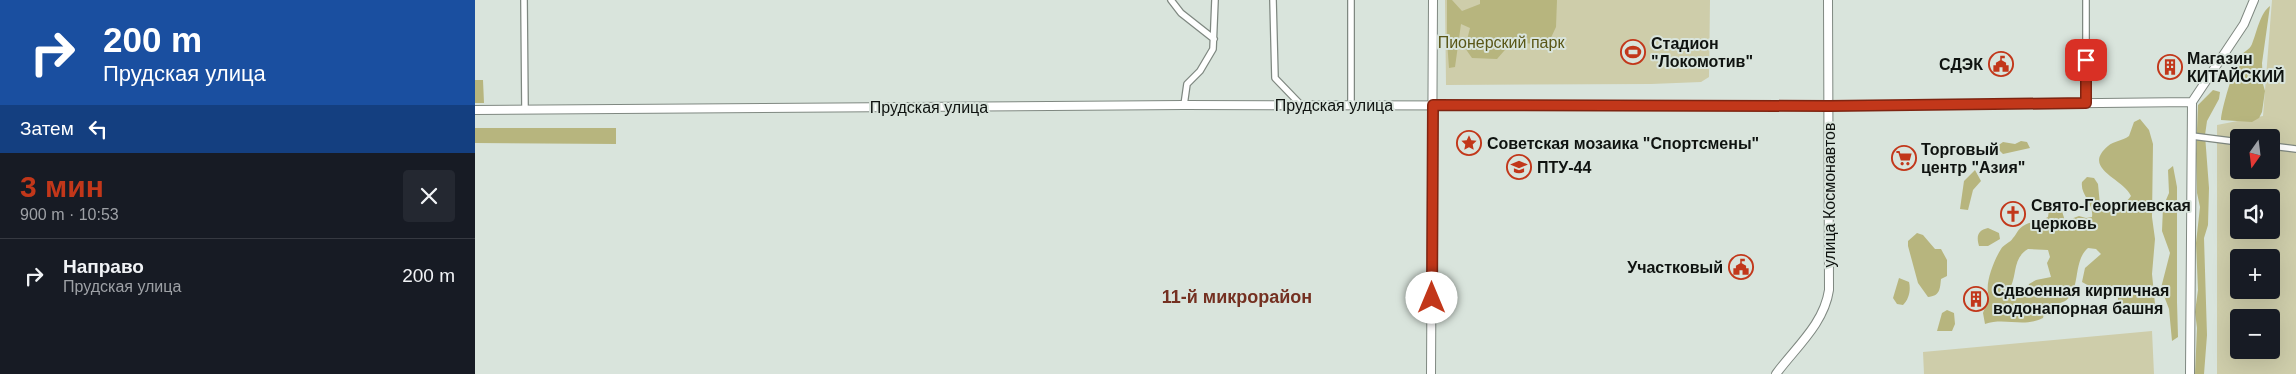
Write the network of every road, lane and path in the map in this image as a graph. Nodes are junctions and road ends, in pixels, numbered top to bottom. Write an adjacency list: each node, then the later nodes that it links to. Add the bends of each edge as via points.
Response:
1 (524, 0): 18 (street)
2 (1171, 0): 10 (street, via 1181,13)
3 (1215, 0): 10 (street)
4 (1273, 0): 14 (street, via 1275,78)
5 (1351, 0): 16 (street)
6 (1433, 0): 15 (street)
7 (1828, 0): 17 (street, улица Космонавтов)
8 (2086, 0): 12 (street)
9 (2254, 0): 11 (street, via 2244,24)
10 (1215, 39): 13 (street, via 1200,71 1187,84)
11 (2192, 102): 12 (street, Прудская улица); 20 (street)
12 (2086, 103): 17 (street, Прудская улица)
13 (1184, 105): 14 (street, Прудская улица); 18 (street, Прудская улица)
14 (1301, 105): 16 (street, Прудская улица)
15 (1433, 105): 16 (street, Прудская улица); 17 (street, Прудская улица); 24 (street)
16 (1351, 106)
17 (1829, 106): 25 (street, улица Космонавтов, via 1828,297 1812,329)
18 (525, 109): 19 (street, Прудская улица)
19 (475, 110)
20 (2192, 136): 21 (street); 26 (street)
21 (2230, 141)
22 (2280, 147): 23 (street)
23 (2296, 150)
24 (1431, 374)
25 (1776, 374)
26 (2190, 374)

